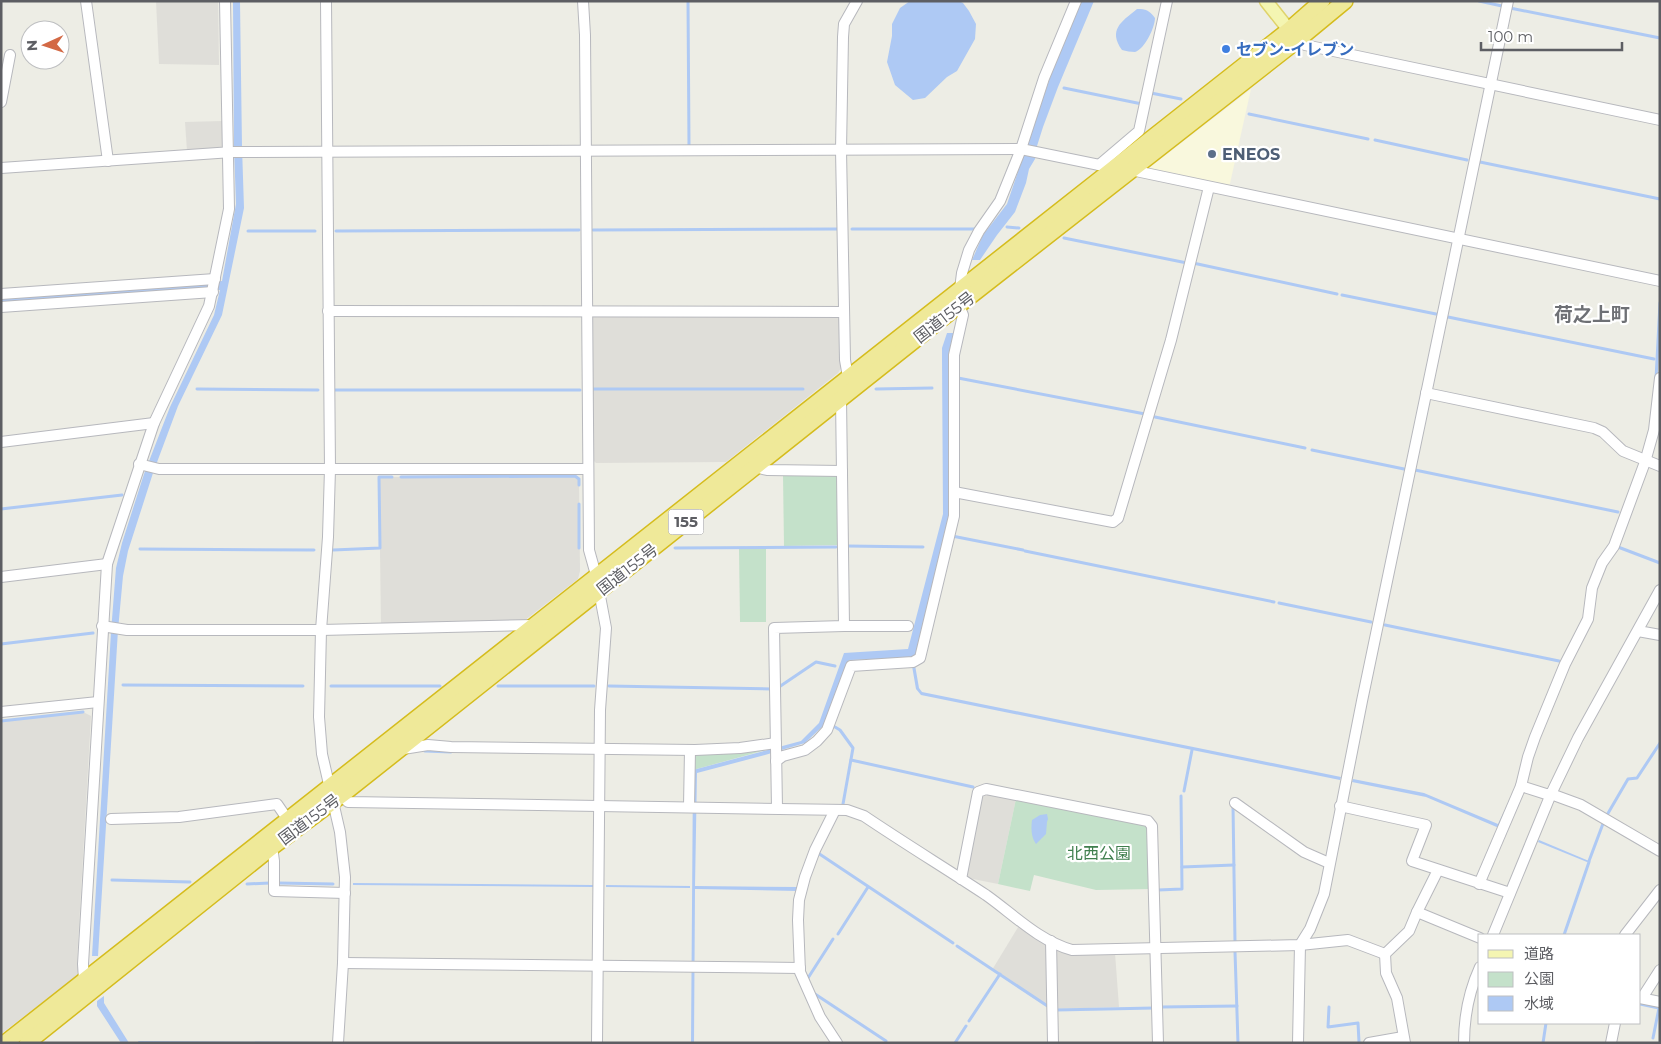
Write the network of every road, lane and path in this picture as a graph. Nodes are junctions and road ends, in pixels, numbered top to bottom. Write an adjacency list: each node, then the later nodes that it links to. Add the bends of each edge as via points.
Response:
1 (86, 1): 22 (street)
2 (225, 1): 20 (street)
3 (326, 1): 21 (street)
4 (583, 1): 18 (street)
5 (857, 1): 19 (street, via 844,24)
6 (1076, 1): 17 (street, via 1044,78)
7 (1166, 1): 23 (street, via 1139,131)
8 (1266, 1): 12 (main road)
9 (1322, 1): 12 (highway, 国道155号 / 155)
10 (1344, 1): 12 (highway, 国道155号 / 155)
11 (1508, 1): 14 (street)
12 (1294, 34): 14 (street, via 1305,45); 25 (highway, 国道155号 / 155); 26 (highway, 国道155号 / 155)
13 (10, 55): 15 (street)
14 (1490, 84): 16 (street); 28 (street)
15 (1, 102)
16 (1660, 120)
17 (1021, 149): 19 (street); 23 (street); 31 (street, via 1000,201 969,250)
18 (585, 150): 19 (street); 21 (street); 36 (street)
19 (841, 150): 37 (street)
20 (229, 152): 21 (street); 22 (street); 30 (street, via 229,209)
21 (327, 152): 35 (street)
22 (108, 161): 24 (street)
23 (1098, 165): 25 (street)
24 (1, 168)
25 (1114, 168): 31 (highway, 国道155号 / 155)
26 (1131, 170): 27 (street); 33 (highway, 国道155号 / 155)
27 (1209, 187): 28 (street); 51 (street, via 1171,340 1118,518 1114,522)
28 (1458, 238): 29 (street); 40 (street)
29 (1660, 281)
30 (214, 286): 32 (street); 34 (street); 42 (street, via 209,306)
31 (960, 289): 38 (highway, 国道155号 / 155)
32 (1, 294)
33 (958, 305): 41 (highway, 国道155号 / 155); 51 (street, via 963,315 954,355)
34 (1, 307)
35 (328, 311): 36 (street); 48 (street)
36 (586, 311): 37 (street); 49 (street)
37 (844, 312): 38 (street)
38 (848, 377): 53 (highway, 国道155号 / 155)
39 (1660, 378): 44 (street, via 1654,430)
40 (1426, 393): 44 (street, via 1594,428 1603,432 1623,452); 75 (street)
41 (841, 398): 47 (highway, 国道155号 / 155); 50 (street)
42 (154, 423): 43 (street); 45 (street)
43 (1, 442)
44 (1645, 462): 46 (street); 70 (street, via 1614,546 1602,563 1592,588 1588,620 1565,664 1535,737)
45 (143, 466): 48 (street, via 159,470); 52 (street)
46 (1660, 466)
47 (755, 467): 50 (street); 56 (highway, 国道155号 / 155)
48 (330, 469): 49 (street); 61 (street)
49 (587, 469): 53 (street, via 589,550)
50 (842, 471): 59 (street)
51 (954, 492): 69 (street, via 954,516 920,658 913,662 851,666 828,730 805,750 783,756)
52 (106, 564): 54 (street); 58 (street)
53 (596, 575): 56 (street); 57 (highway, 国道155号 / 155)
54 (1, 577)
55 (1660, 590): 62 (street)
56 (599, 591): 66 (street, via 606,628); 67 (highway, 国道155号 / 155)
57 (534, 625): 61 (street); 72 (highway, 国道155号 / 155)
58 (104, 626): 61 (street, via 127,630); 64 (street)
59 (844, 626): 60 (street); 69 (street, via 774,628)
60 (908, 626)
61 (320, 630): 72 (street, via 322,754)
62 (1638, 631): 63 (street); 71 (street, via 1578,738)
63 (1660, 635)
64 (98, 702): 65 (street); 103 (street)
65 (1, 712)
66 (599, 749): 67 (street, via 428,745); 68 (street); 74 (street)
67 (396, 750): 72 (highway, 国道155号 / 155)
68 (690, 750): 69 (street, via 740,748); 76 (street)
69 (776, 751): 77 (street)
70 (1521, 786): 71 (street); 86 (street)
71 (1551, 794): 82 (street, via 1581,805); 89 (street)
72 (334, 795): 74 (street, via 348,802); 80 (highway, 国道155号 / 155); 81 (highway, 国道155号 / 155); 88 (street)
73 (1235, 803): 83 (street, via 1304,852)
74 (599, 806): 76 (street); 99 (street)
75 (1340, 806): 83 (street); 84 (street, via 1426,825 1412,861)
76 (693, 807): 77 (street)
77 (776, 808): 78 (street)
78 (835, 810): 85 (street, via 864,816); 100 (street, via 804,877 798,920)
79 (111, 819): 80 (street, via 179,816 277,804)
80 (288, 820): 103 (highway, 国道155号 / 155)
81 (272, 847): 88 (street, via 274,892); 109 (highway, 国道155号 / 155)
82 (1660, 851)
83 (1329, 863): 95 (street, via 1324,894 1310,930)
84 (1438, 870): 86 (street); 90 (street)
85 (961, 879): 94 (street); 96 (street, via 978,792 986,788 1148,821 1152,826)
86 (1479, 884): 89 (street)
87 (1660, 890): 92 (street)
88 (345, 893): 98 (street)
89 (1510, 893): 91 (street)
90 (1417, 912): 93 (street); 97 (street, via 1409,931)
91 (1493, 934)
92 (1626, 934)
93 (1478, 937)
94 (1051, 941): 96 (street, via 1072,950); 113 (street)
95 (1300, 945): 96 (street); 97 (street, via 1348,940); 115 (street)
96 (1156, 948): 114 (street)
97 (1385, 954): 107 (street, via 1386,973 1397,998)
98 (343, 963): 99 (street); 110 (street)
99 (598, 966): 100 (street); 111 (street)
100 (800, 968): 112 (street, via 820,1016)
101 (1660, 970): 104 (street)
102 (1478, 972): 117 (street, via 1468,1002)
103 (84, 980): 108 (highway, 国道155号 / 155)
104 (1641, 998): 105 (street)
105 (1660, 1002)
106 (1615, 1024): 118 (street)
107 (1404, 1040): 116 (street)
108 (5, 1043)
109 (27, 1043)
110 (338, 1043)
111 (597, 1043)
112 (837, 1043)
113 (1053, 1043)
114 (1158, 1043)
115 (1298, 1043)
116 (1370, 1043)
117 (1464, 1043)
118 (1611, 1043)

